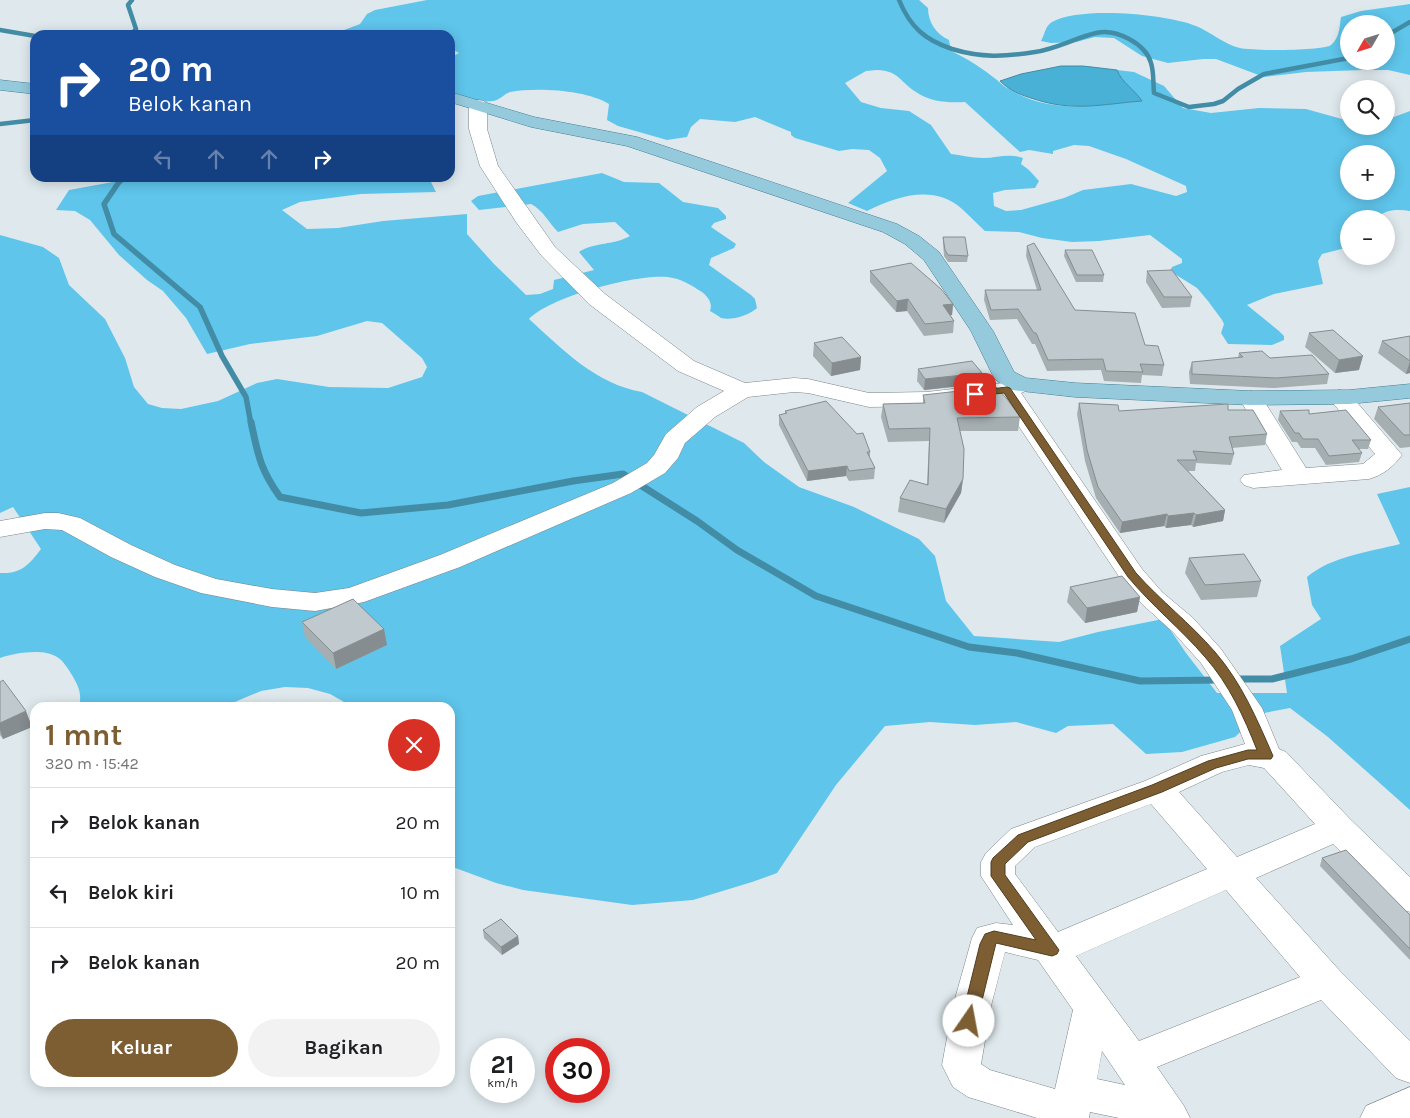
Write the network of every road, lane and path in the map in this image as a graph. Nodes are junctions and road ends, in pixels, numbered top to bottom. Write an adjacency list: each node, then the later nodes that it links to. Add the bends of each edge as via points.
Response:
1 (0, 85): 2 (main road)
2 (30, 88)
3 (455, 98): 4 (main road)
4 (478, 105): 5 (main road, via 548,126 631,141 890,228 908,237 932,256 982,331); 6 (street, via 478,128 489,166 548,251 597,299 676,360)
5 (1014, 387): 6 (street, via 927,399 869,400 808,386); 9 (main road); 13 (street, via 1132,575 1211,656 1247,708)
6 (742, 390): 12 (street, via 706,412 675,438 656,468 622,488 354,596 315,602 211,587 165,571 71,524 58,521)
7 (1410, 391): 8 (main road)
8 (1340, 397): 9 (main road); 10 (street, via 1389,455 1369,471)
9 (1251, 398): 10 (street)
10 (1299, 477): 11 (street)
11 (1254, 480)
12 (0, 529)
13 (1266, 756): 14 (street, via 1248,754 1212,764); 15 (street, via 1275,760)
14 (1157, 789): 16 (street); 18 (street, via 1023,838 998,862 998,876)
15 (1338, 828): 16 (street); 17 (street)
16 (1233, 874): 18 (street); 19 (street)
17 (1410, 898)
18 (1052, 950): 20 (street); 24 (street, via 1005,938 990,938 961,1065 969,1080)
19 (1327, 982): 21 (street); 22 (street)
20 (1092, 1009): 21 (street); 24 (street)
21 (1131, 1061): 25 (street)
22 (1410, 1066)
23 (1410, 1104): 26 (street)
24 (1071, 1106): 25 (street)
25 (1167, 1115)
26 (1380, 1118)

